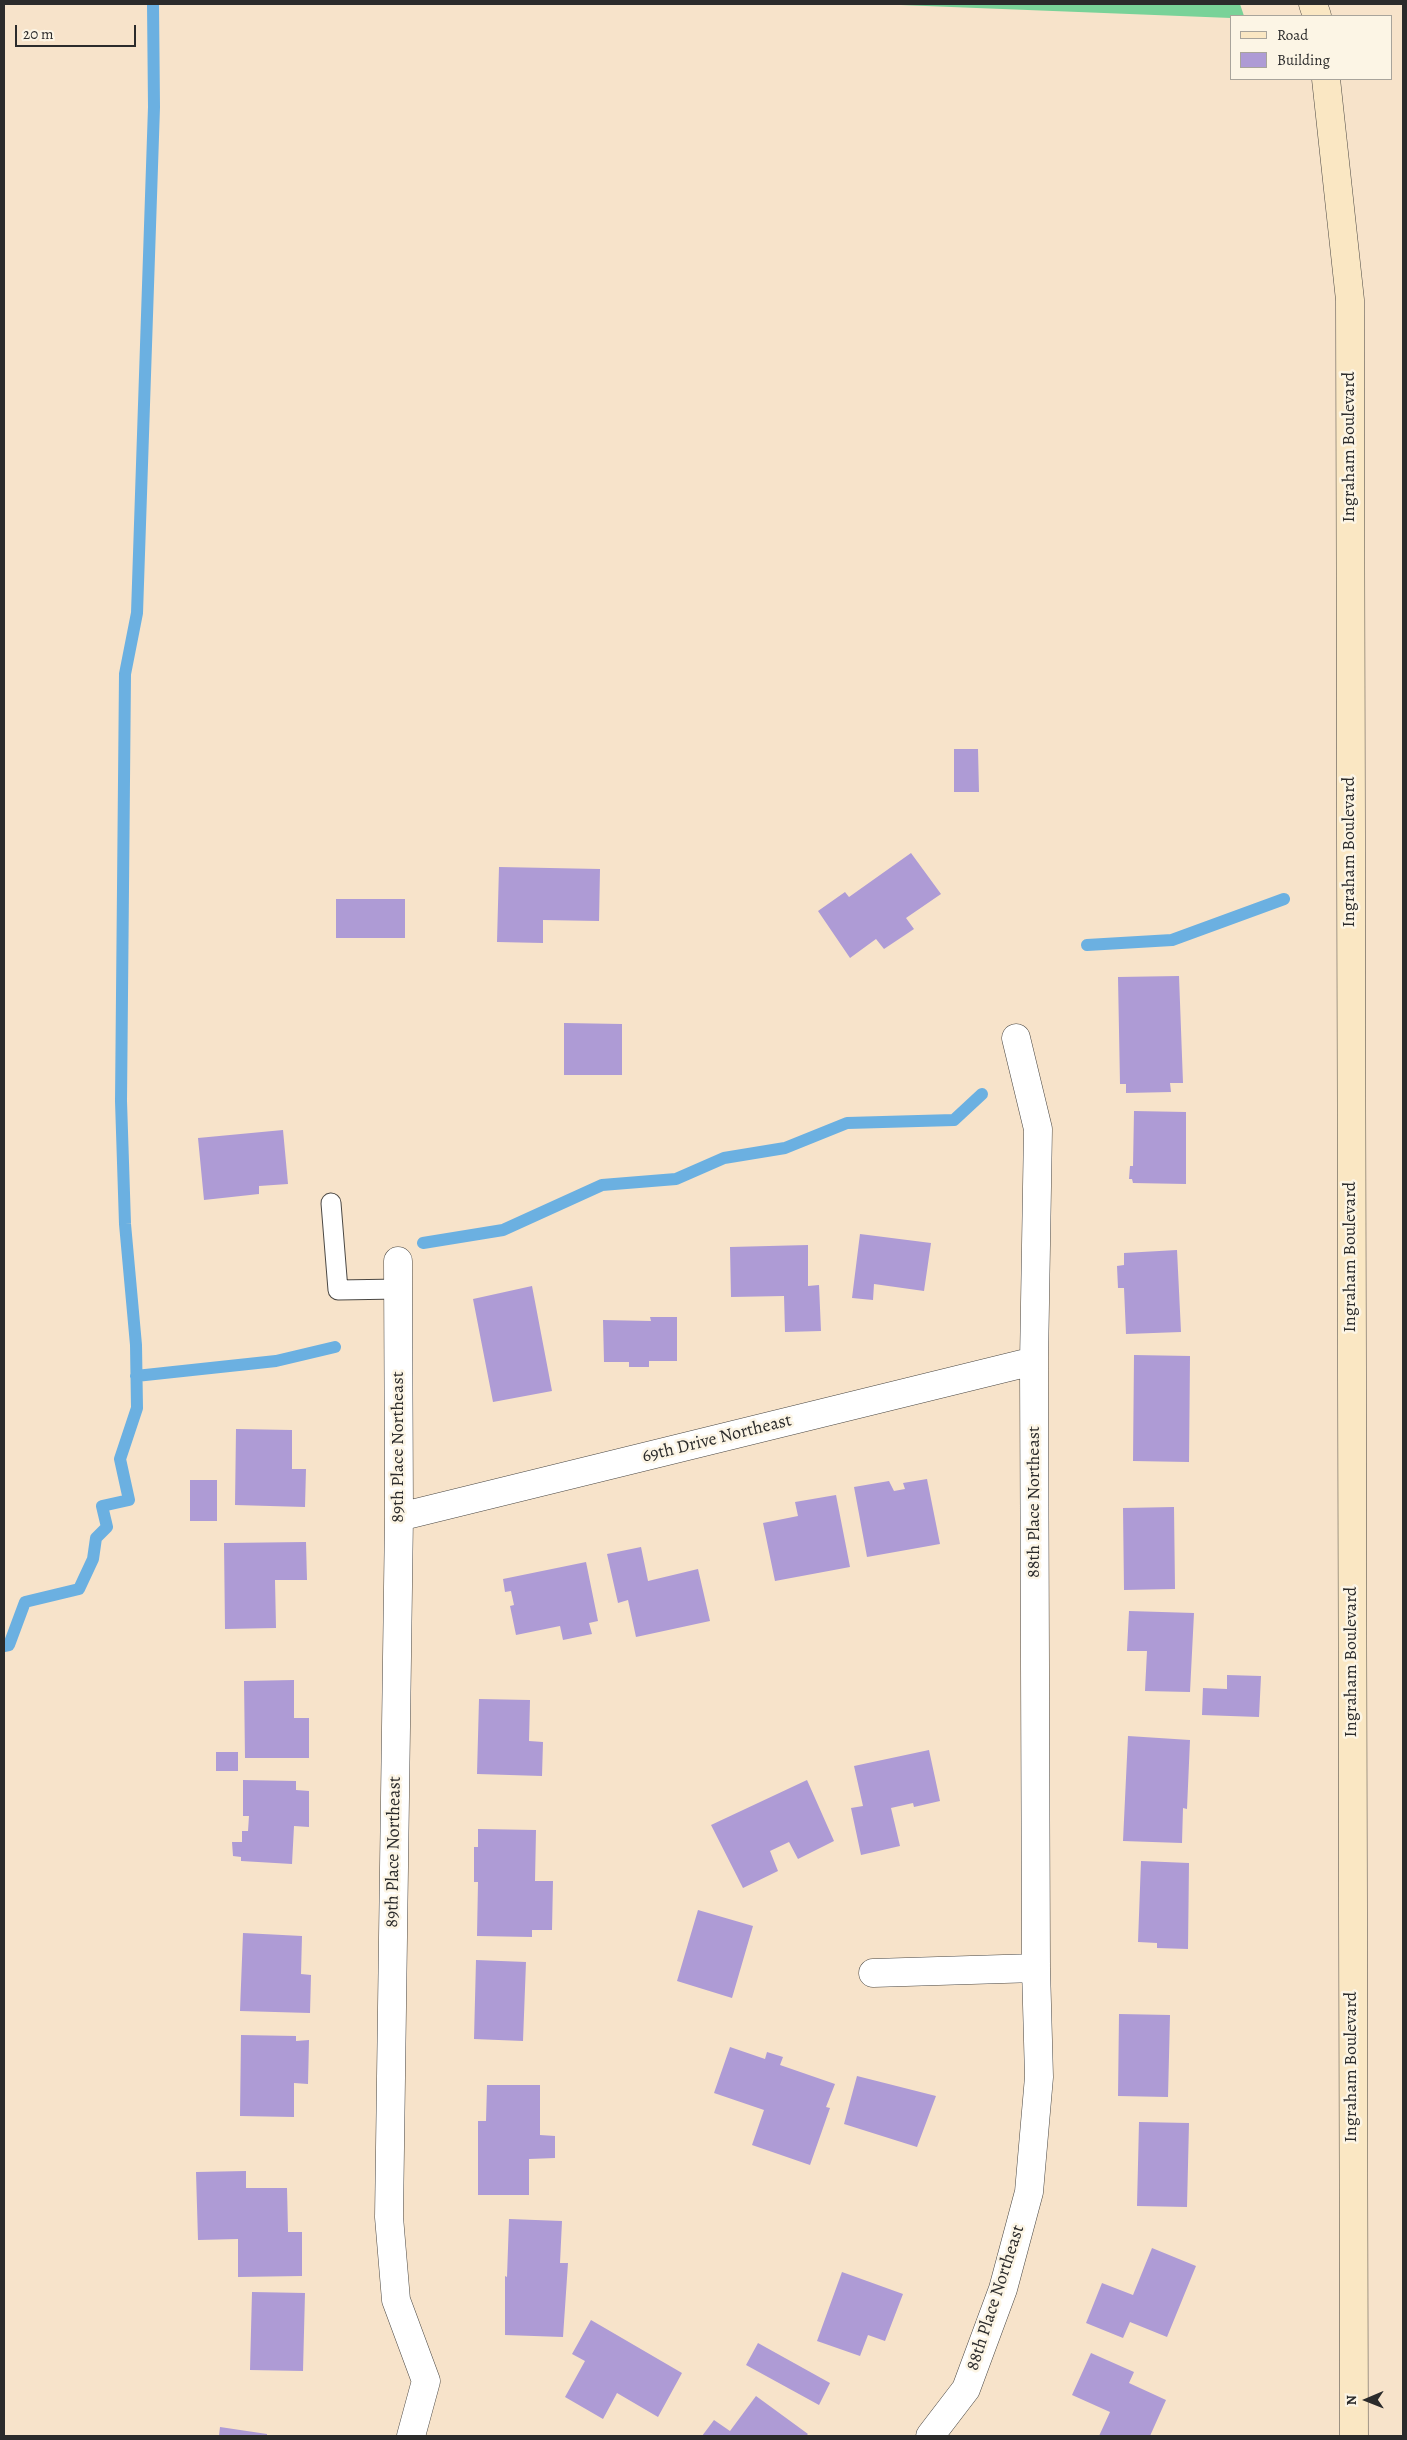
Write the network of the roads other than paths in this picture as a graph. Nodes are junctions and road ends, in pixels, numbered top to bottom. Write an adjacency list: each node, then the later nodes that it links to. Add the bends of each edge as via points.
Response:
1 (1326, 80): 12 (main road, Ingraham Boulevard, via 1350,310)
2 (1016, 1038): 6 (street, 88th Place Northeast, via 1038,1129)
3 (331, 1203): 5 (lane, via 338,1290)
4 (398, 1261): 5 (street, 89th Place Northeast)
5 (399, 1289): 7 (street, 89th Place Northeast)
6 (1034, 1361): 7 (street, 69th Drive Northeast); 8 (street, 88th Place Northeast)
7 (399, 1518): 10 (street, 89th Place Northeast, via 389,2217 396,2300 426,2381)
8 (1036, 1968): 9 (street); 11 (street, 88th Place Northeast, via 1039,2077 1029,2192 1003,2288 966,2389)
9 (873, 1973)
10 (411, 2436)
11 (930, 2436)
12 (1354, 2436)

